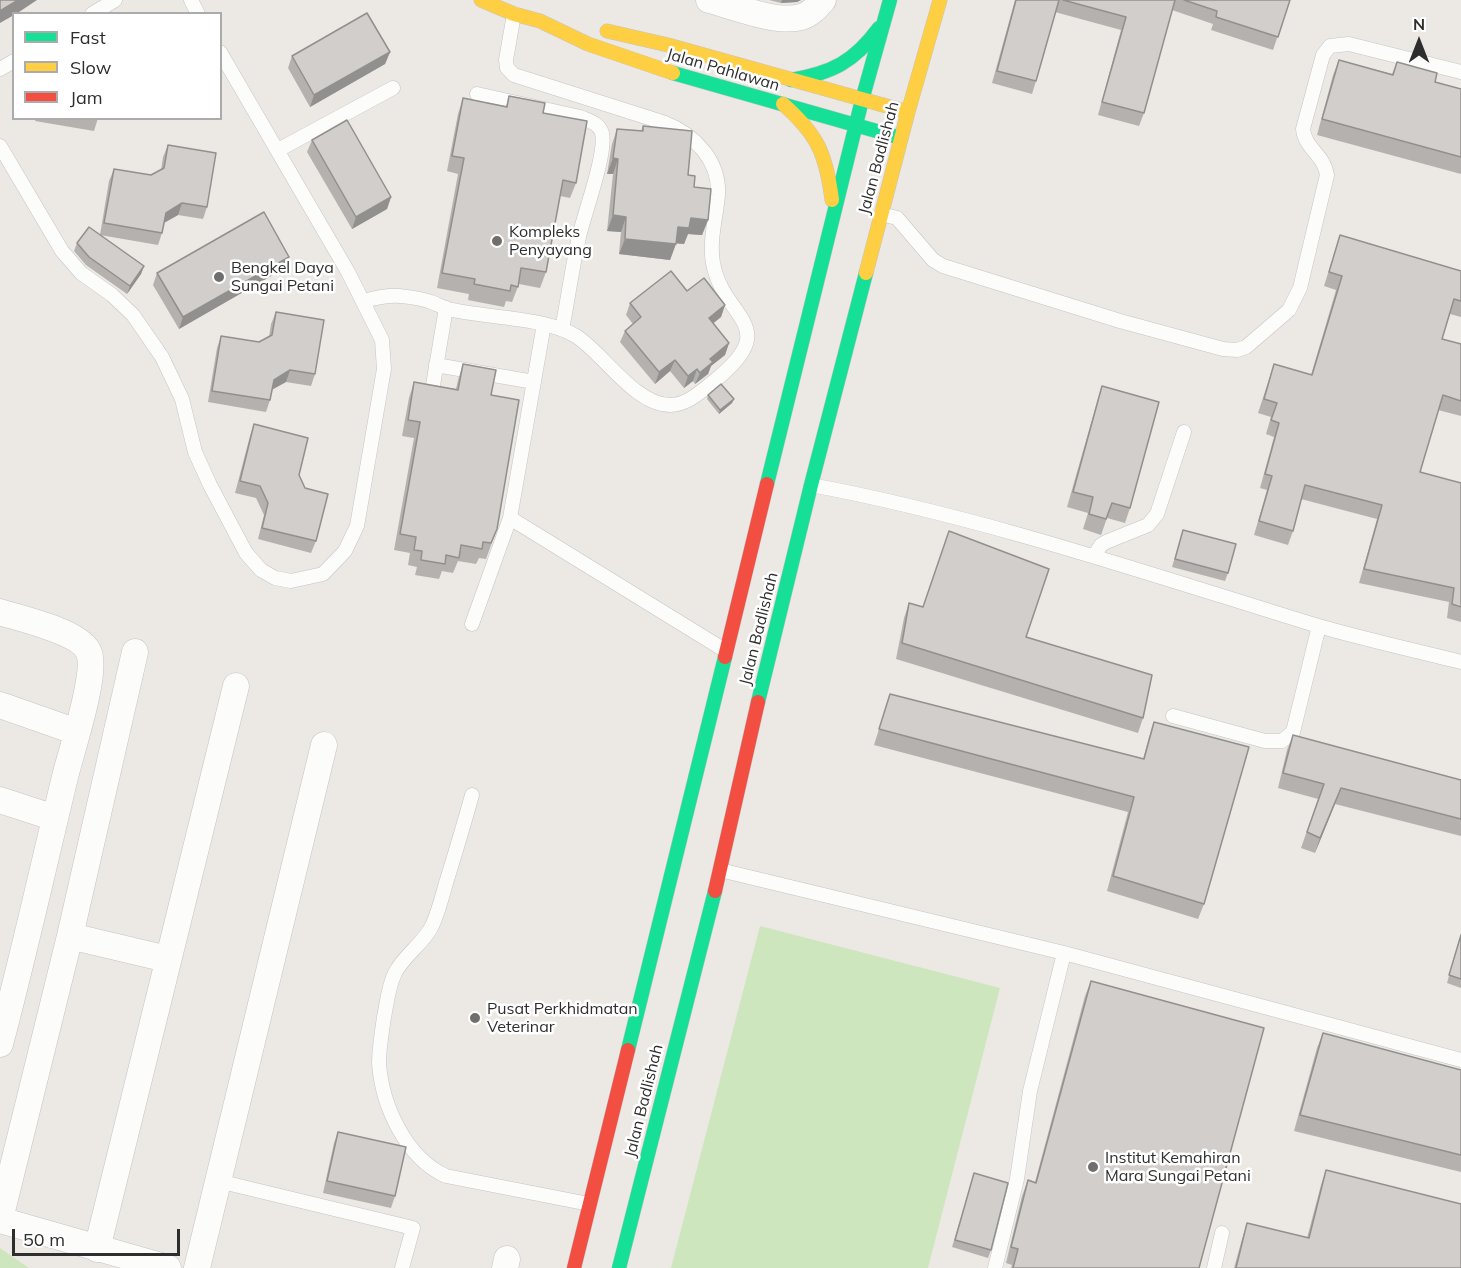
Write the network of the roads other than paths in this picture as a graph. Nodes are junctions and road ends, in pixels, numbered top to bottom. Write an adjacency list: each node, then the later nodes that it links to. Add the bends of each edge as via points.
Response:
1 (115, 0): 7 (lane)
2 (481, 0): 8 (main road, Jalan Pahlawan)
3 (709, 0): 4 (street, via 786,18 801,17)
4 (823, 0)
5 (890, 0): 9 (main road, Jalan Badlishah)
6 (940, 0): 18 (main road, Jalan Badlishah)
7 (95, 12)
8 (514, 14): 10 (main road, Jalan Pahlawan); 28 (lane, via 506,60 514,75 665,123 680,129 703,150 716,178 718,193 712,262 718,280 744,322 747,339 732,367 690,400 670,405 642,395 587,344)
9 (884, 20): 13 (main road, via 853,58 830,72); 16 (main road, Jalan Badlishah)
10 (540, 21): 13 (main road, Jalan Pahlawan, via 589,27 668,45); 17 (main road, Jalan Pahlawan, via 588,44 663,70)
11 (222, 55): 22 (lane)
12 (1461, 72): 24 (lane, via 1349,44 1330,46 1323,55 1303,129 1304,140 1326,165 1327,175 1300,288 1289,310 1246,347 1237,350 1120,321 943,266 933,260 897,218)
13 (791, 80): 16 (main road, Jalan Pahlawan)
14 (393, 88): 22 (lane)
15 (477, 94): 28 (lane, via 580,117 596,124 602,132)
16 (862, 100): 18 (main road, Jalan Pahlawan); 19 (main road, Jalan Badlishah)
17 (783, 104): 19 (main road, Jalan Pahlawan); 23 (main road, via 818,141 827,163)
18 (908, 112): 20 (main road, Jalan Badlishah)
19 (856, 125): 20 (main road, Jalan Pahlawan); 23 (main road, Jalan Badlishah)
20 (901, 138): 24 (main road, Jalan Badlishah)
21 (0, 146): 25 (lane, via 71,264 133,315 157,348 182,399 195,452 223,512 246,553 261,570 275,578 291,581 322,574 345,551 357,526 384,369 382,339)
22 (278, 150): 25 (lane)
23 (834, 214): 39 (main road, Jalan Badlishah)
24 (881, 214): 33 (main road, Jalan Badlishah)
25 (364, 301): 26 (lane, via 397,296)
26 (446, 308): 27 (lane); 29 (lane)
27 (544, 324): 28 (lane); 30 (lane)
28 (562, 329)
29 (436, 365): 30 (lane); 31 (lane)
30 (534, 382): 34 (lane)
31 (432, 391)
32 (1184, 432): 35 (lane, via 1153,520 1101,545)
33 (811, 485): 35 (lane, via 930,511); 50 (main road, Jalan Badlishah)
34 (510, 518): 37 (lane); 39 (lane)
35 (1094, 556): 38 (lane)
36 (0, 612): 45 (street, via 68,635 89,652 91,666)
37 (472, 624)
38 (1318, 626): 41 (lane); 44 (lane, via 1293,732 1282,741 1265,741)
39 (726, 651): 57 (main road, Jalan Badlishah)
40 (135, 652): 51 (street)
41 (1461, 662)
42 (236, 686): 53 (street)
43 (0, 705): 45 (street)
44 (1173, 717)
45 (76, 732): 49 (street)
46 (324, 745): 56 (street)
47 (472, 795): 57 (lane, via 431,928 405,958 390,984 380,1042 384,1095 413,1150 438,1172)
48 (0, 800): 49 (street)
49 (55, 818): 54 (street)
50 (720, 870): 52 (lane); 65 (main road, Jalan Badlishah)
51 (70, 936): 53 (street); 58 (street)
52 (1064, 953): 55 (lane); 66 (lane, via 1030,1091 1017,1179)
53 (167, 959): 60 (street)
54 (1, 1036)
55 (1461, 1060)
56 (218, 1181): 62 (street); 63 (lane, via 413,1228)
57 (589, 1204): 64 (main road, Jalan Badlishah)
58 (0, 1219): 60 (street)
59 (1222, 1233): 67 (lane)
60 (97, 1249): 61 (street)
61 (168, 1268)
62 (197, 1268)
63 (402, 1268)
64 (574, 1268)
65 (619, 1268)
66 (995, 1268)
67 (1214, 1268)

